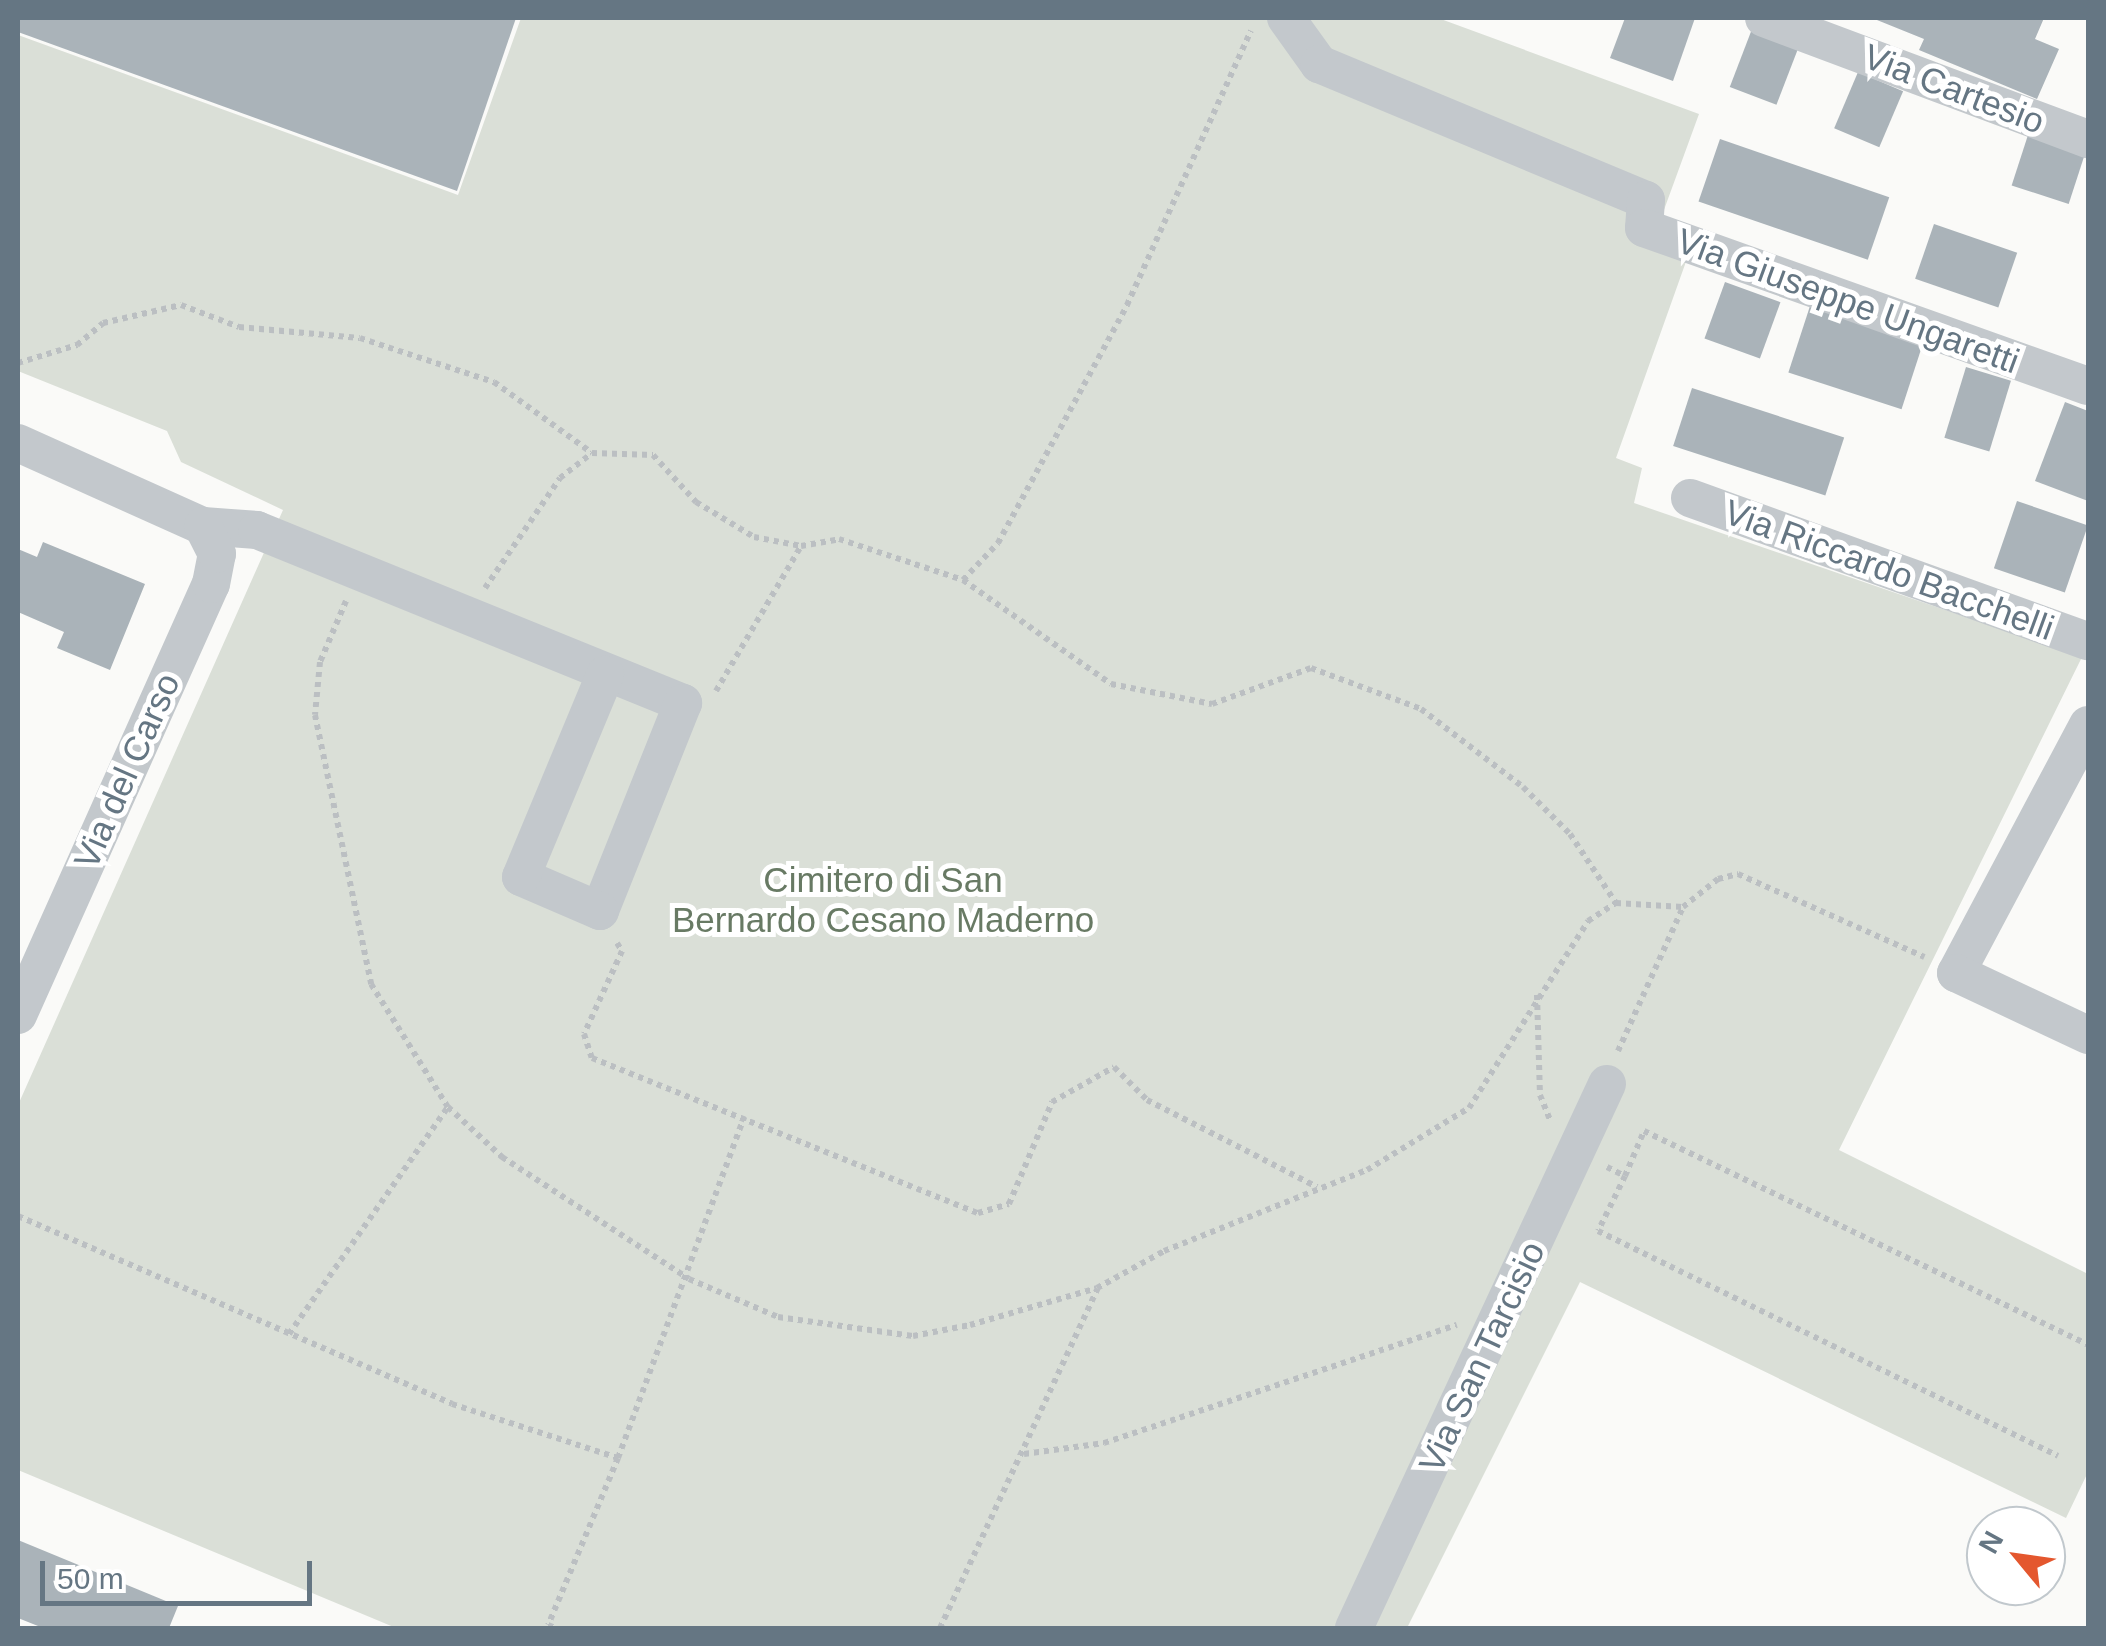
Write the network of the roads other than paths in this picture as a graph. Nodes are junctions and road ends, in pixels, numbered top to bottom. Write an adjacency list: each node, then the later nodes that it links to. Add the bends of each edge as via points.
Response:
1 (1286, 18): 4 (street, Via Giuseppe Ungaretti, via 1319,64 1646,200 1644,228)
2 (1764, 18): 3 (street, Via Cartesio)
3 (2088, 139)
4 (2088, 386)
5 (18, 443): 7 (street)
6 (1690, 498): 8 (street, Via Riccardo Bacchelli)
7 (202, 526): 9 (street, via 257,530); 11 (street, Via del Carso, via 217,554 211,584)
8 (2088, 641)
9 (605, 675): 9 (street, via 521,877 600,911 683,703)
10 (2088, 725): 12 (street, via 1956,974)
11 (18, 1015)
12 (2088, 1035)
13 (1607, 1084): 14 (street, Via San Tarcisio)
14 (1354, 1628)

